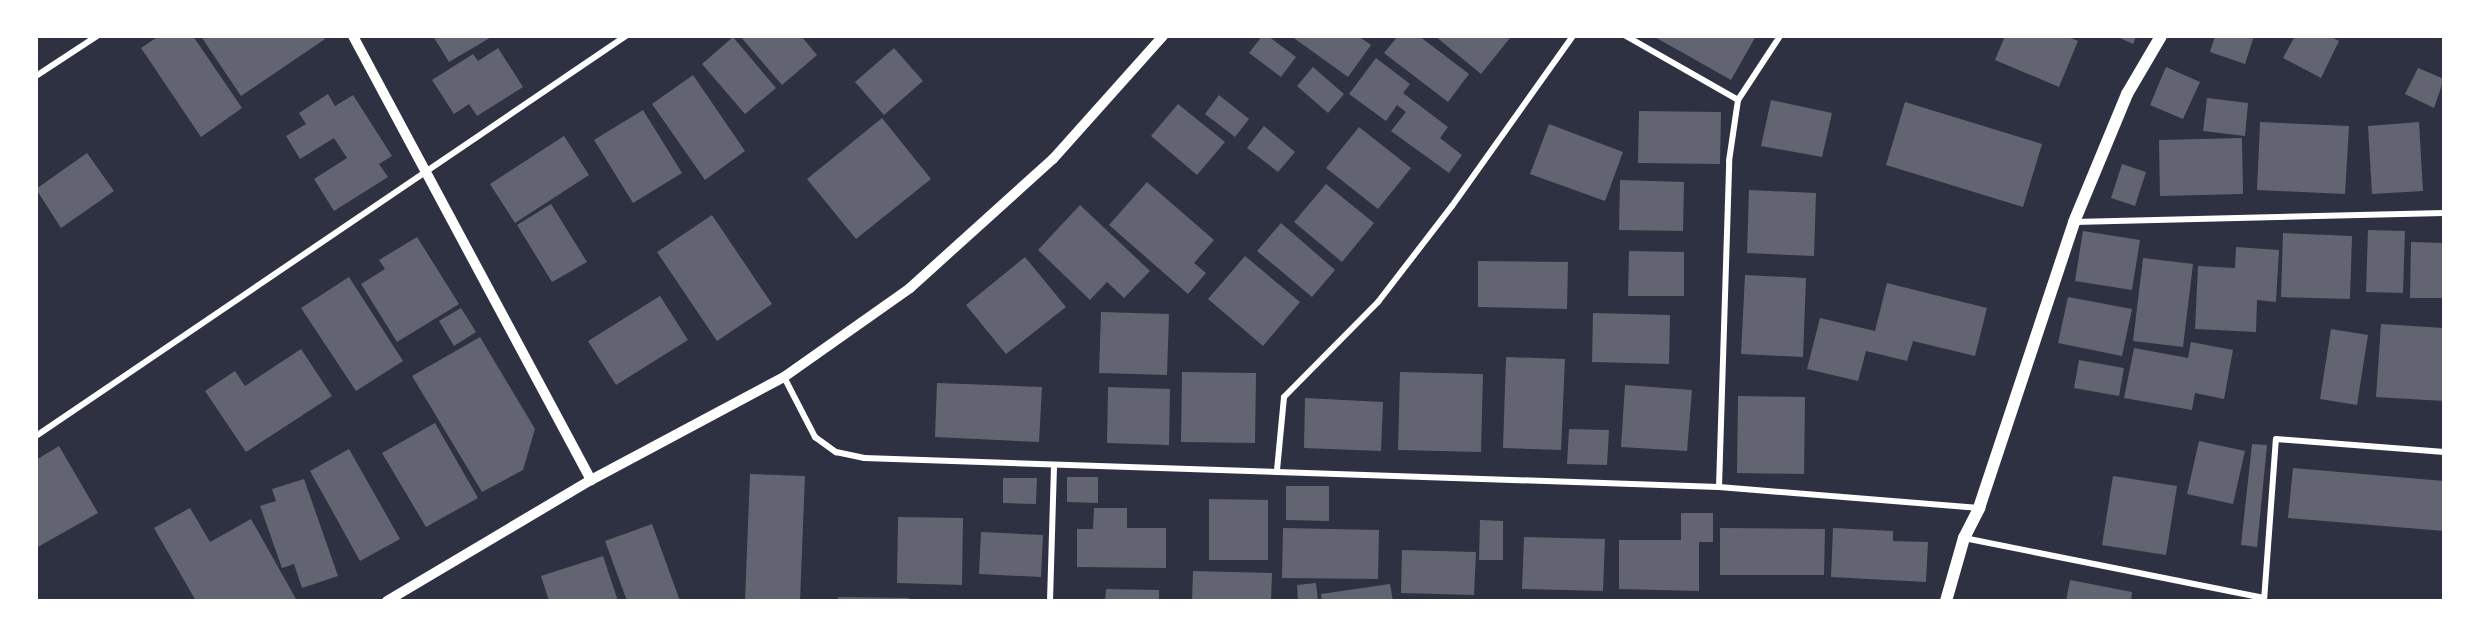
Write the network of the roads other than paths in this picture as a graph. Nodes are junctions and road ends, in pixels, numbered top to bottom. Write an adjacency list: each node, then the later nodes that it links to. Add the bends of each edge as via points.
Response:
1 (97, 36): 9 (street)
2 (352, 36): 11 (street)
3 (626, 36): 11 (street)
4 (1163, 36): 14 (street, via 1053,159 979,228 910,288)
5 (1573, 36): 18 (street, via 1378,302 1284,397)
6 (1626, 36): 10 (street)
7 (1780, 36): 10 (street)
8 (2161, 36): 13 (main road, via 2127,94)
9 (36, 76)
10 (1738, 100): 20 (street, via 1729,161)
11 (427, 171): 15 (street); 19 (street)
12 (2444, 213): 13 (street)
13 (2074, 222): 21 (main road)
14 (784, 377): 17 (street, via 815,437 836,452 864,458); 19 (street)
15 (36, 436)
16 (2444, 452): 23 (street, via 2276,439)
17 (1054, 466): 18 (street); 25 (street)
18 (1277, 470): 20 (street)
19 (591, 480): 24 (street)
20 (1719, 487): 21 (street)
21 (1979, 508): 22 (main road)
22 (1964, 538): 23 (street); 26 (main road)
23 (2264, 600)
24 (387, 601)
25 (1050, 601)
26 (1946, 601)

